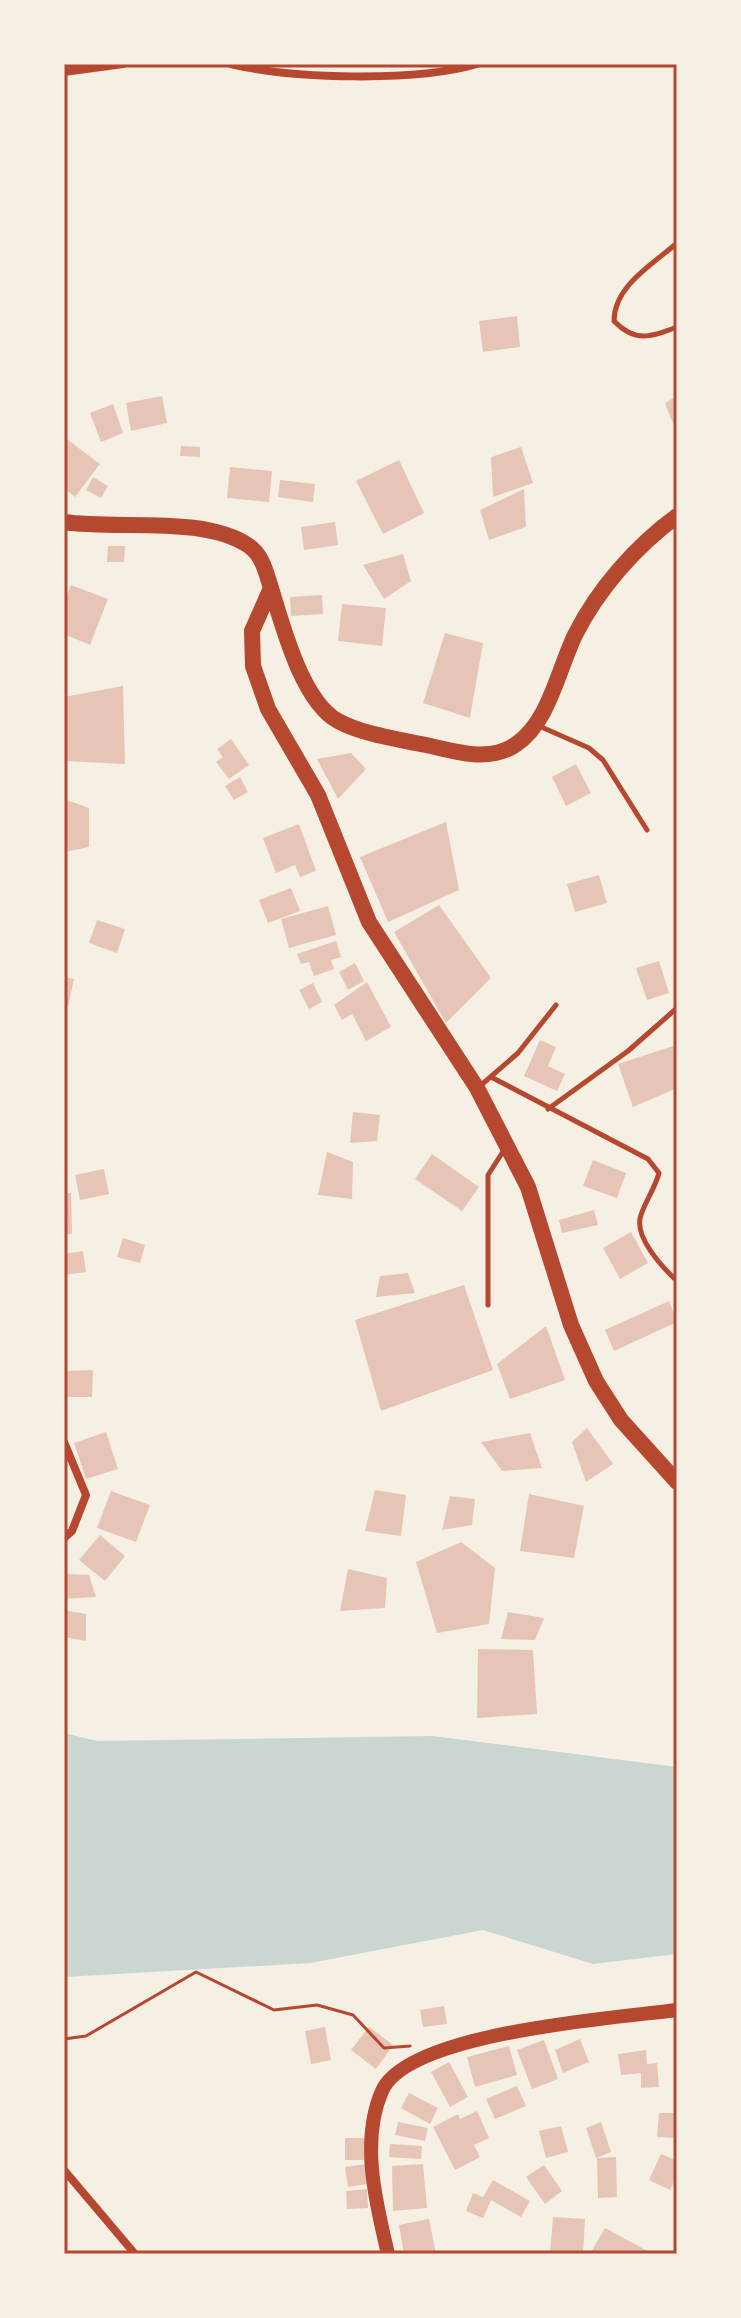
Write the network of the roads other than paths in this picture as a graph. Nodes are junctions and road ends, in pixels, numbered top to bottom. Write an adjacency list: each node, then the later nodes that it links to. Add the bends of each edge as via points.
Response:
1 (123, 64): 6 (street)
2 (231, 64): 5 (street, via 284,74)
3 (451, 64): 5 (lane)
4 (477, 64): 5 (street)
5 (440, 70)
6 (64, 72)
7 (677, 243): 8 (lane, via 626,287 614,307 614,321 641,338)
8 (677, 327)
9 (677, 516): 12 (main road, via 613,577 577,632)
10 (64, 522): 11 (main road, via 229,536 256,552)
11 (271, 588): 12 (main road, via 308,689 341,723 468,755 512,748); 17 (main road, via 252,631 259,689 318,795 369,922)
12 (535, 724): 13 (lane, via 589,748 603,760)
13 (647, 830)
14 (556, 1005): 16 (lane)
15 (677, 1008): 18 (lane)
16 (491, 1077): 17 (lane); 18 (lane)
17 (477, 1088): 19 (main road)
18 (548, 1109): 20 (lane, via 655,1167 656,1183 639,1218 641,1235)
19 (507, 1146): 21 (lane, via 488,1175); 23 (main road, via 528,1187 571,1325 596,1381 621,1420)
20 (677, 1281)
21 (488, 1305)
22 (64, 1442): 24 (street, via 86,1495)
23 (677, 1482)
24 (64, 1538)
25 (677, 2010): 28 (main road, via 461,2042 404,2070 383,2088 371,2130 376,2199)
26 (64, 2170): 27 (street)
27 (135, 2254)
28 (388, 2254)

